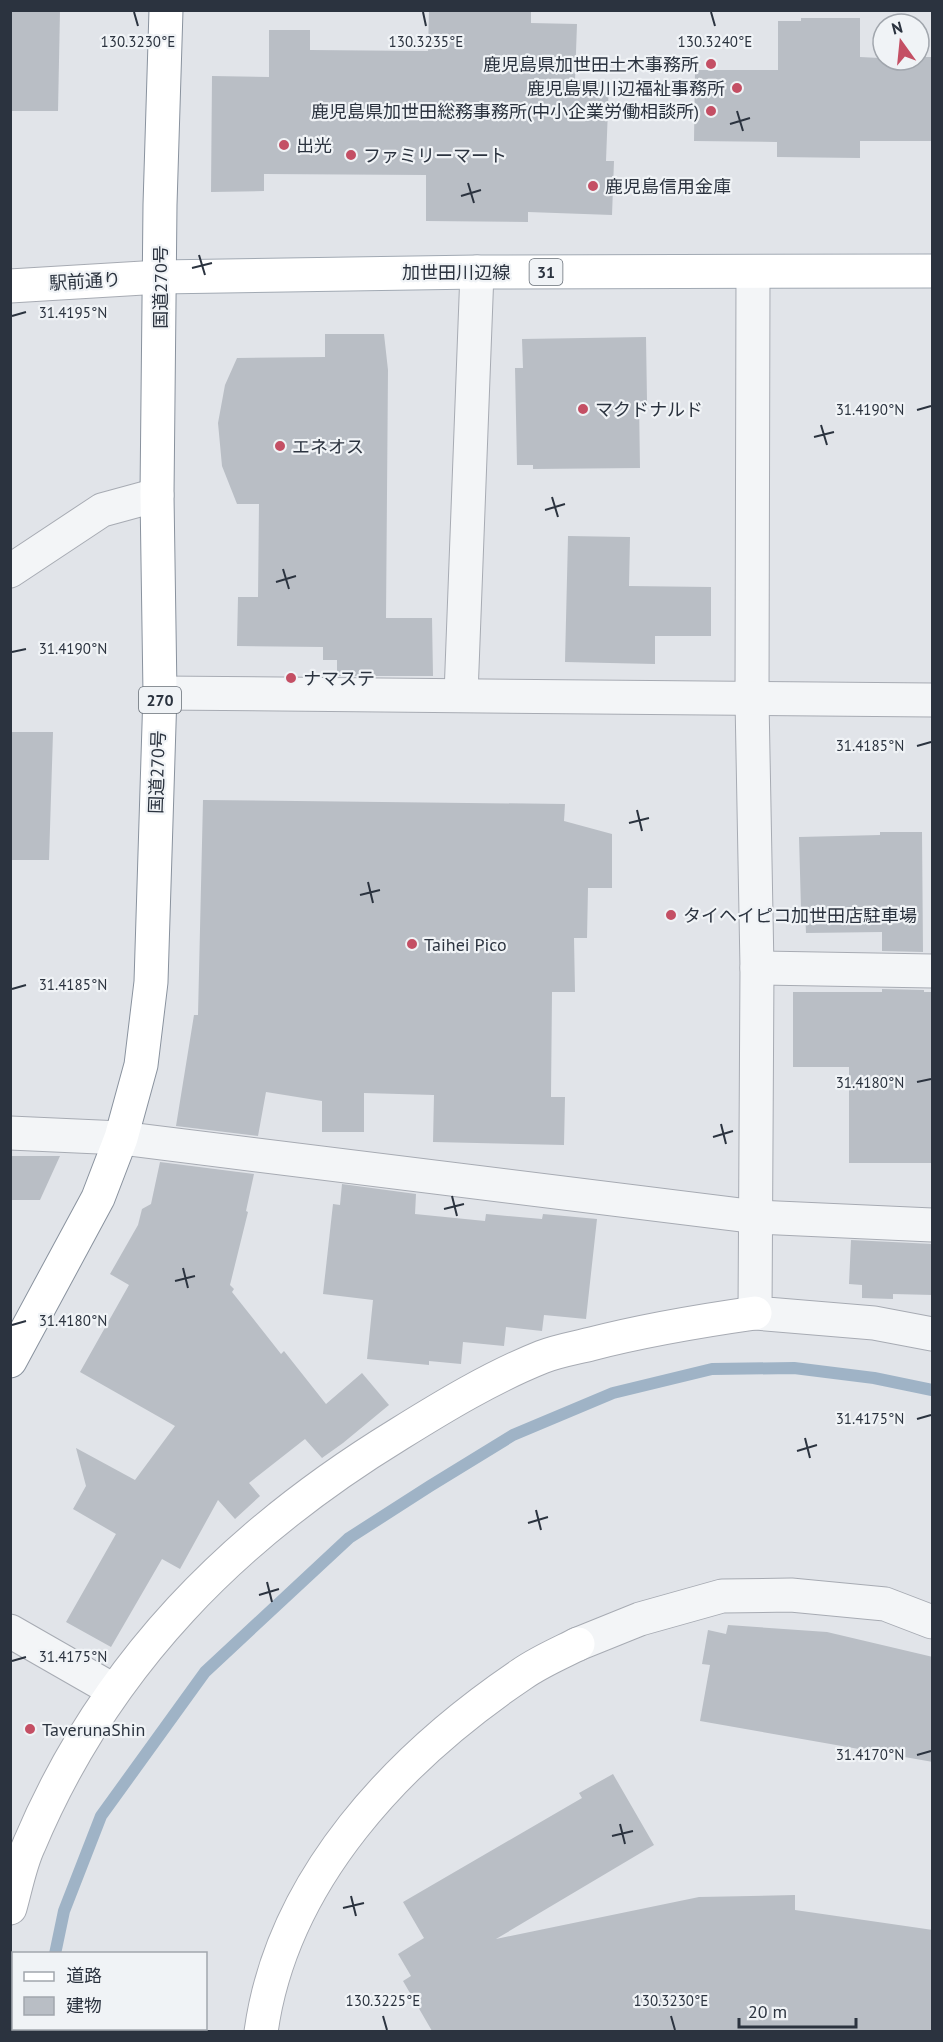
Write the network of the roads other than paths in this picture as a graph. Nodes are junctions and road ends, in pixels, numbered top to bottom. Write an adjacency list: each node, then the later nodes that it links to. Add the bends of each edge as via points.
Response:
1 (166, 10): 5 (main road, 国道270号 / 270)
2 (933, 271): 4 (main road, 加世田川辺線 / 31)
3 (477, 272): 4 (main road, 加世田川辺線 / 31); 5 (main road, 加世田川辺線 / 31); 10 (street)
4 (753, 272): 11 (street)
5 (160, 277): 6 (main road, 駅前通り); 7 (main road, 国道270号 / 270)
6 (10, 286)
7 (157, 495): 8 (street, via 102,510); 9 (main road, 国道270号 / 270)
8 (10, 572)
9 (160, 693): 10 (street); 16 (main road, 国道270号 / 270, via 151,982 141,1065)
10 (461, 695): 11 (street)
11 (752, 700): 12 (street); 13 (street)
12 (933, 700)
13 (757, 968): 14 (street); 17 (street)
14 (933, 971)
15 (10, 1133): 16 (street)
16 (120, 1138): 17 (street); 21 (main road, 国道270号 / 270, via 98,1198)
17 (757, 1217): 18 (street); 19 (street)
18 (933, 1225)
19 (755, 1313): 20 (street, via 874,1323); 25 (main road, via 660,1327 543,1357 446,1405 346,1467 274,1520 203,1586 145,1648)
20 (933, 1334)
21 (10, 1361)
22 (933, 1622): 24 (street, via 885,1604 791,1595 722,1596 640,1619)
23 (10, 1631): 25 (street)
24 (578, 1644): 27 (main road, via 524,1672 451,1726 392,1781 345,1838 310,1891 280,1950)
25 (113, 1690): 26 (main road, via 66,1765 27,1847)
26 (10, 1908)
27 (261, 2031)

